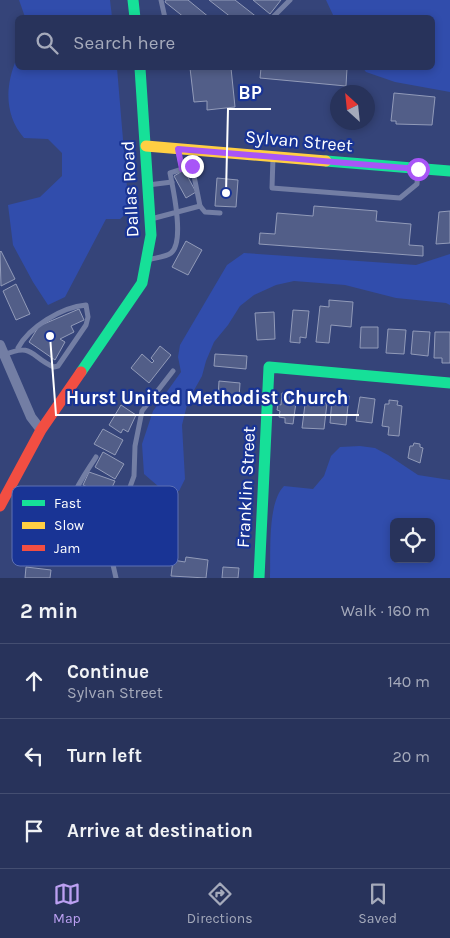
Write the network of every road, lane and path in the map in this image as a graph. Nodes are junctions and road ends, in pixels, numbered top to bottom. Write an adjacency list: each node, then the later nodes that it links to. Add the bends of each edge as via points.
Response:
1 (133, 0): 4 (street)
2 (161, 0): 5 (lane)
3 (290, 0): 6 (lane)
4 (135, 15)
5 (164, 15)
6 (275, 15)
7 (140, 70): 8 (street, Dallas Road)
8 (146, 146): 9 (street, Sylvan Street); 15 (street, Dallas Road)
9 (178, 149): 10 (street, Sylvan Street); 11 (lane)
10 (273, 157): 12 (street, Sylvan Street); 12 (lane, via 272,188 400,198 417,184)
11 (182, 169): 14 (lane, via 170,173); 18 (lane, via 192,166)
12 (418, 169): 13 (street, Sylvan Street)
13 (450, 171)
14 (172, 182): 15 (lane); 17 (lane)
15 (148, 185): 21 (street, Dallas Road)
16 (180, 188): 17 (lane)
17 (174, 190): 19 (lane)
18 (200, 206): 19 (lane); 20 (lane, via 205,212)
19 (178, 212): 21 (lane); 22 (lane, via 174,248 170,254)
20 (220, 213)
21 (150, 219): 22 (street, Dallas Road)
22 (148, 260): 27 (street, Dallas Road, via 137,291)
23 (18, 348): 23 (lane, via 36,325 86,305 86,325 58,366 49,365 32,352); 24 (lane)
24 (2, 350): 27 (street, via 30,416)
25 (173, 370): 30 (lane, via 142,411)
26 (450, 383): 32 (street, Franklin Street, via 269,367)
27 (41, 430): 31 (street, Dallas Road)
28 (96, 457): 29 (lane)
29 (78, 486)
30 (130, 486)
31 (0, 506)
32 (259, 578)

